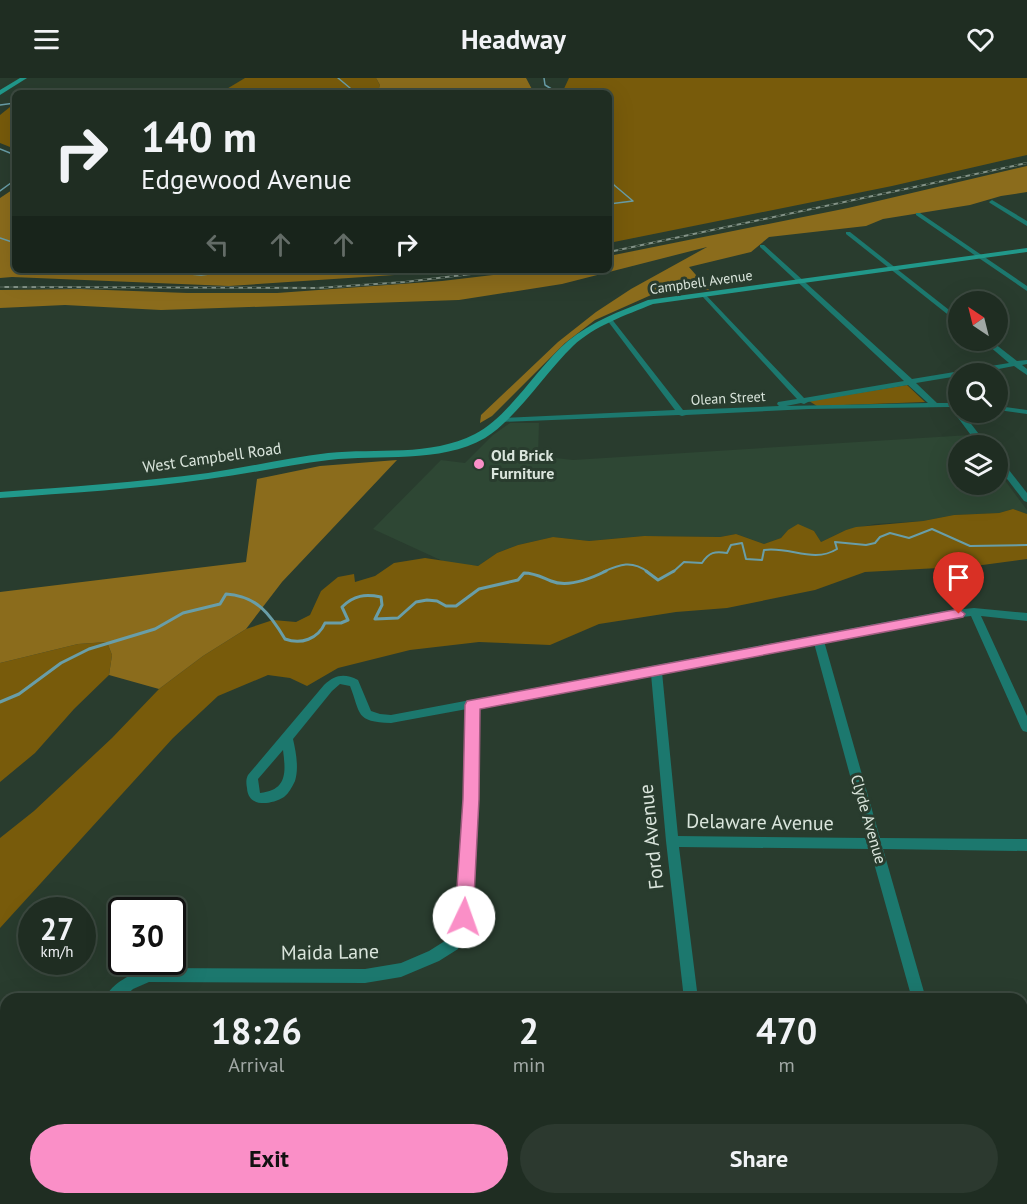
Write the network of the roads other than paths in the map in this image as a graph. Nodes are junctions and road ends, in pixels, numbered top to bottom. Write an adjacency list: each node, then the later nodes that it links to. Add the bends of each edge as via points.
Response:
1 (24, 78): 2 (street)
2 (0, 93)
3 (992, 202): 5 (street)
4 (918, 214): 9 (street)
5 (1027, 224)
6 (848, 233): 10 (street)
7 (762, 246): 11 (street)
8 (1027, 250): 9 (street, Campbell Avenue)
9 (980, 257): 10 (street, Campbell Avenue); 12 (street)
10 (892, 268): 11 (street, Campbell Avenue); 14 (street)
11 (799, 282): 13 (street, Campbell Avenue); 20 (street)
12 (1027, 289)
13 (704, 295): 15 (street, Campbell Avenue, via 651,302); 21 (street)
14 (948, 312)
15 (609, 319): 28 (street); 29 (street, Campbell Avenue, via 571,343)
16 (999, 351): 18 (street)
17 (1027, 362): 18 (street)
18 (1015, 364): 19 (street); 20 (street)
19 (1027, 373)
20 (910, 381): 21 (street); 22 (street)
21 (802, 399): 24 (street); 26 (street)
22 (935, 405): 23 (street, Olean Street); 24 (street, Olean Street)
23 (948, 405)
24 (809, 407): 26 (street, Olean Street)
25 (1008, 409): 27 (street)
26 (739, 412): 28 (street, Olean Street)
27 (1027, 412)
28 (682, 414): 29 (street, Olean Street)
29 (500, 420): 30 (street, Campbell Avenue, via 465,443)
30 (429, 452): 32 (street, West Campbell Road, via 365,453 138,485)
31 (1008, 475): 33 (street)
32 (0, 495)
33 (1027, 499)
34 (974, 612): 35 (street); 36 (street); 39 (street)
35 (1027, 617)
36 (818, 640): 37 (street); 42 (street, Clyde Avenue)
37 (656, 671): 38 (street); 41 (street, Ford Avenue)
38 (472, 705): 40 (street, via 391,719 368,716 361,711 354,683 337,680); 44 (street, Maida Lane, via 464,917 453,944 401,970 365,975 148,975)
39 (1027, 728)
40 (287, 738): 40 (street, via 252,778 257,798 272,798 283,792 292,762)
41 (672, 840): 42 (street, Delaware Avenue); 45 (street, Ford Avenue)
42 (876, 844): 43 (street, Delaware Avenue); 46 (street, Clyde Avenue)
43 (1027, 845)
44 (118, 993)
45 (691, 993)
46 (917, 993)

